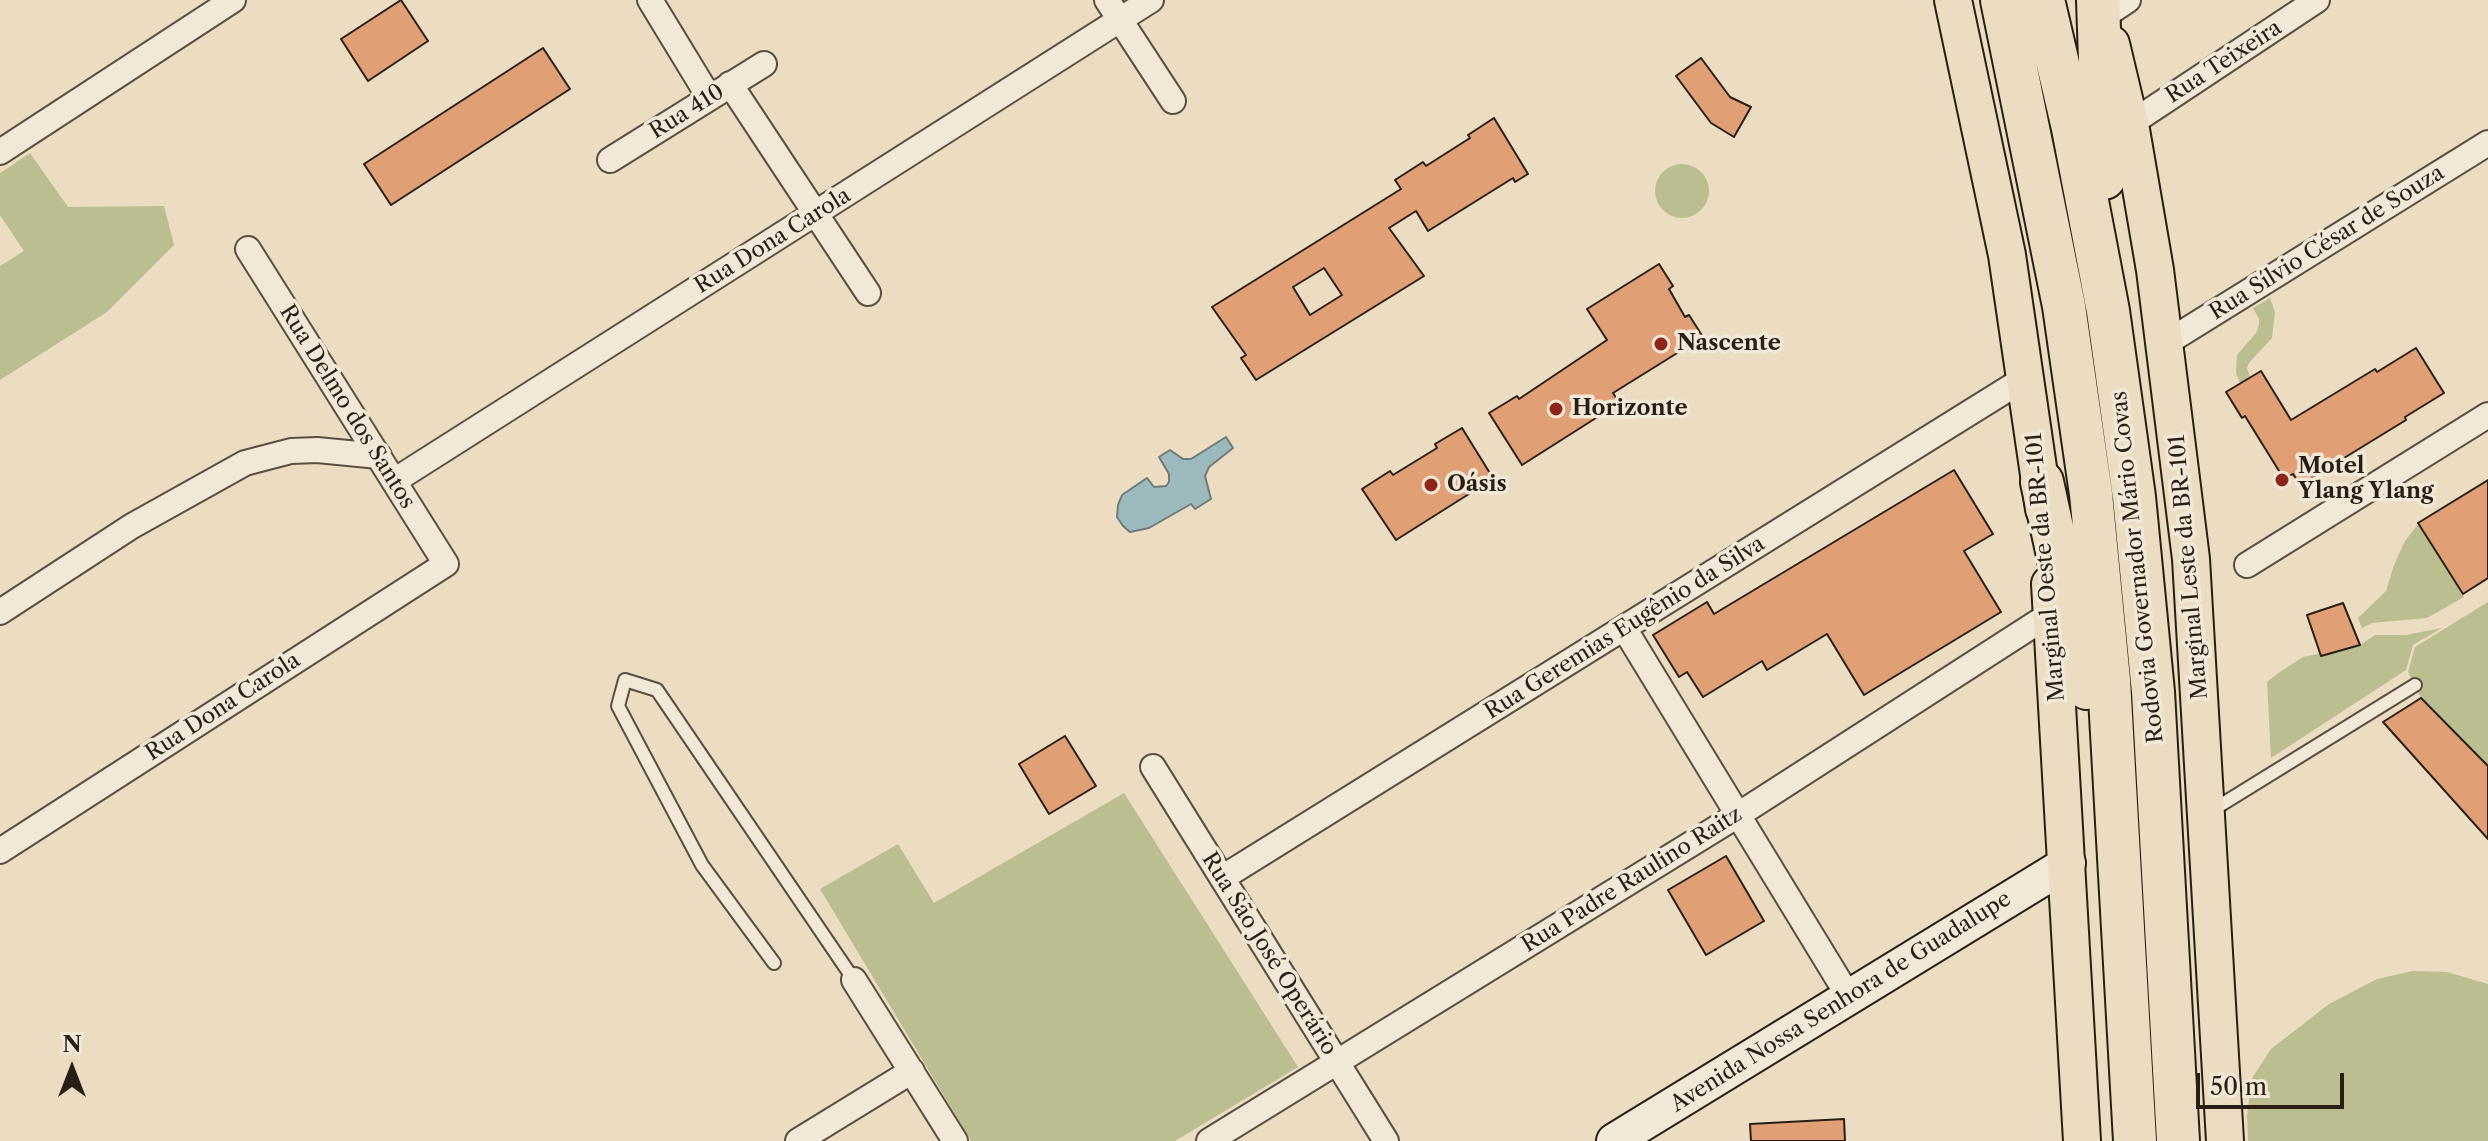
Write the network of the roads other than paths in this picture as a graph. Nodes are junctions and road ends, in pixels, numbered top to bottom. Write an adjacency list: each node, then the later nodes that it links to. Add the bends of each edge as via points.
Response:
1 (233, 0): 15 (street)
2 (650, 0): 11 (street)
3 (1151, 0): 9 (street, Rua Dona Carola)
4 (1953, 0): 22 (main road, Marginal Oeste da BR-101)
5 (2002, 0): 36 (highway, Rodovia Governador Mário Covas, via 2079,404 2101,581)
6 (2043, 0): 20 (highway, Rodovia Governador Mário Covas)
7 (2317, 0): 13 (street, Rua Teixeira)
8 (2107, 4): 13 (main road, Marginal Leste da BR-101); 20 (highway)
9 (1114, 10): 12 (street); 17 (street, Rua Dona Carola)
10 (764, 64): 11 (street, Rua 410)
11 (720, 91): 16 (street, Rua 410); 17 (street)
12 (1173, 101)
13 (2130, 124): 21 (main road, Marginal Leste da BR-101)
14 (2488, 143): 21 (street, Rua Sílvio César de Souza)
15 (0, 152)
16 (610, 160)
17 (815, 213): 19 (street); 25 (street, Rua Dona Carola)
18 (248, 249): 24 (street, Rua Delmo dos Santos)
19 (868, 293)
20 (2108, 311): 52 (highway, Rodovia Governador Mário Covas, via 2152,678)
21 (2166, 343): 34 (main road, Marginal Leste da BR-101, via 2191,559)
22 (2027, 377): 26 (main road, Marginal Oeste da BR-101); 31 (street, Rua Geremias Eugênio da Silva)
23 (2488, 415): 28 (street)
24 (379, 456): 25 (street, Rua Delmo dos Santos); 29 (street, via 291,451 245,463 132,526)
25 (394, 481): 27 (street, Rua Delmo dos Santos)
26 (2042, 482): 30 (main road, Marginal Oeste da BR-101); 36 (highway)
27 (446, 564): 37 (street, Rua Dona Carola)
28 (2247, 565)
29 (0, 612)
30 (2052, 613): 35 (street, Rua Padre Raulino Raitz); 38 (main road, Marginal Oeste da BR-101)
31 (1624, 628): 35 (street); 39 (street, Rua Geremias Eugênio da Silva)
32 (2415, 685): 34 (lane)
33 (1153, 767): 39 (street, Rua São José Operário)
34 (2208, 812): 53 (main road, Marginal Leste da BR-101)
35 (1738, 815): 42 (street); 43 (street, Rua Padre Raulino Raitz)
36 (2119, 838): 51 (highway, Rodovia Governador Mário Covas)
37 (0, 851)
38 (2068, 863): 42 (street, Avenida Nossa Senhora de Guadalupe); 50 (main road, Marginal Oeste da BR-101)
39 (1222, 878): 43 (street, Rua São José Operário)
40 (774, 963): 41 (lane, via 702,865 618,706 625,680 657,690)
41 (854, 980): 44 (street)
42 (1849, 997): 49 (street, Avenida Nossa Senhora de Guadalupe)
43 (1337, 1062): 47 (street, Rua Padre Raulino Raitz); 48 (street, Rua São José Operário)
44 (912, 1071): 45 (street); 46 (street)
45 (798, 1141)
46 (955, 1141)
47 (1209, 1141)
48 (1386, 1141)
49 (1614, 1141)
50 (2082, 1141)
51 (2135, 1141)
52 (2178, 1141)
53 (2225, 1141)

